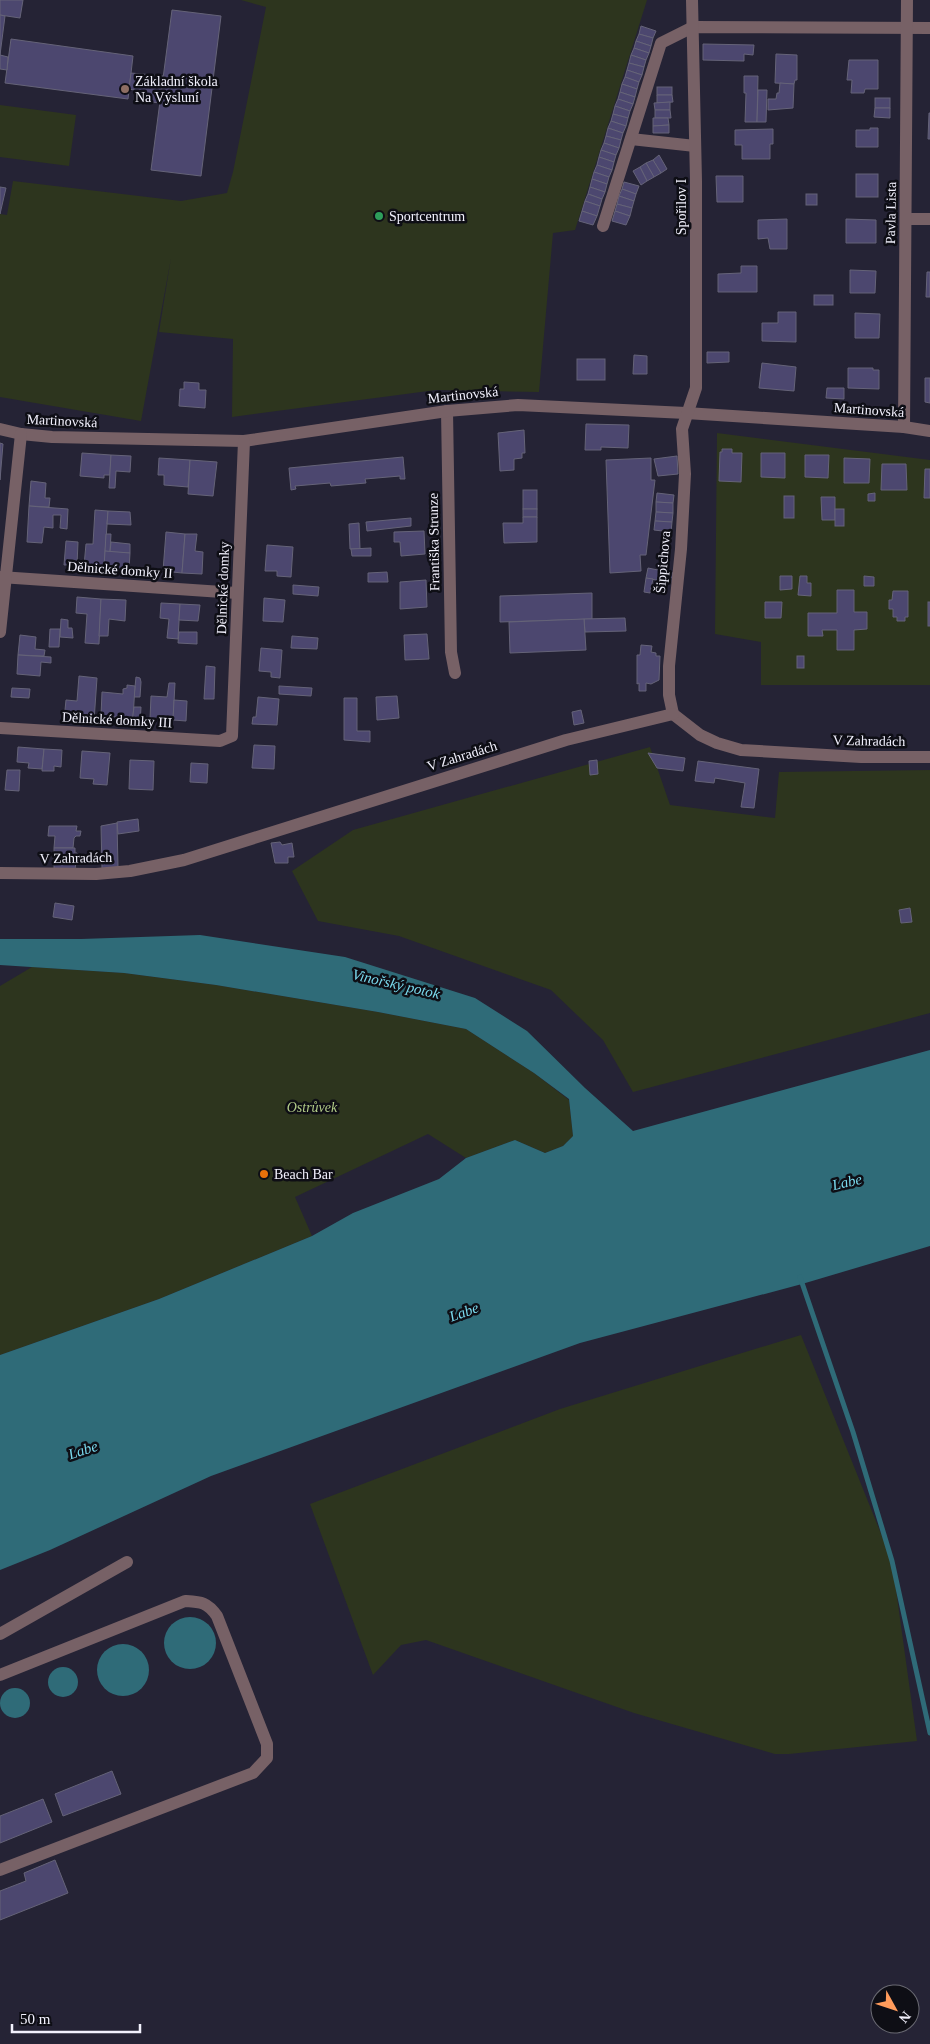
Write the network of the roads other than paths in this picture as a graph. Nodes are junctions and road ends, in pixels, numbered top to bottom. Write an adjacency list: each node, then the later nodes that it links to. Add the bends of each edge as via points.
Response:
1 (692, 0): 3 (street, Spořilov I)
2 (907, 0): 4 (street, Pavla Lista)
3 (693, 27): 4 (street); 6 (street, via 661,43); 7 (street, Spořilov I)
4 (907, 27): 5 (street); 8 (street, Pavla Lista)
5 (930, 28)
6 (630, 138): 7 (street); 10 (street)
7 (695, 146): 12 (street, Spořilov I, via 696,388)
8 (906, 219): 9 (street); 13 (street, Pavla Lista)
9 (930, 219)
10 (603, 226)
11 (447, 411): 12 (street, Martinovská, via 518,405); 17 (street, Martinovská); 21 (street, Františka Strunze, via 451,652)
12 (686, 412): 13 (street, Martinovská); 22 (street, Šippichova, via 682,429 685,474 681,549 669,666)
13 (904, 426): 15 (street, Martinovská)
14 (0, 429): 16 (street, Martinovská)
15 (930, 431)
16 (22, 434): 17 (street, Martinovská); 18 (street)
17 (244, 441): 19 (street, Dělnické domky)
18 (2, 577): 19 (street, Dělnické domky II); 20 (street)
19 (237, 593): 24 (street, Dělnické domky)
20 (0, 632)
21 (455, 673)
22 (673, 714): 25 (street, V Zahradách, via 700,735 741,750); 26 (street, V Zahradách, via 566,740 184,860 96,874)
23 (0, 728): 24 (street, Dělnické domky III, via 220,741)
24 (232, 736)
25 (930, 758)
26 (0, 873)
27 (127, 1562): 28 (street)
28 (0, 1634)
29 (0, 1676): 30 (street, via 184,1601 198,1602 209,1606 216,1616 267,1744 267,1758 254,1773)
30 (0, 1870)

